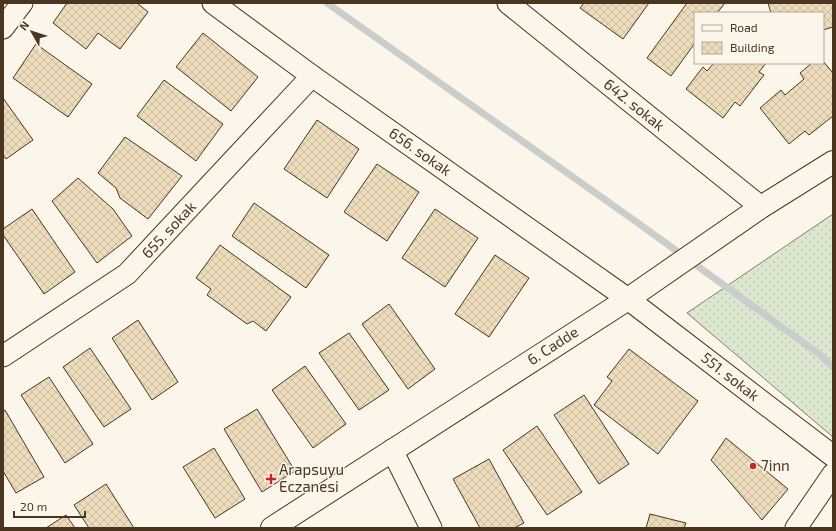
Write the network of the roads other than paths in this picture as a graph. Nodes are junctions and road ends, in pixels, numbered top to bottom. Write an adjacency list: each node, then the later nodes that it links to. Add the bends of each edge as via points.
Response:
1 (22, 3): 4 (street)
2 (212, 3): 5 (street, 656. sokak)
3 (516, 5): 7 (street, 642. sokak)
4 (3, 28)
5 (312, 76): 8 (street, 656. sokak); 9 (street, 655. sokak, via 127,274)
6 (833, 162): 7 (main road, 6. Cadde)
7 (761, 208): 8 (main road, 6. Cadde)
8 (628, 299): 10 (main road, 6. Cadde); 11 (street, 551. sokak)
9 (3, 356)
10 (392, 450): 13 (main road, 6. Cadde); 14 (street)
11 (833, 456)
12 (833, 474): 15 (street)
13 (272, 528)
14 (431, 528)
15 (796, 528)

